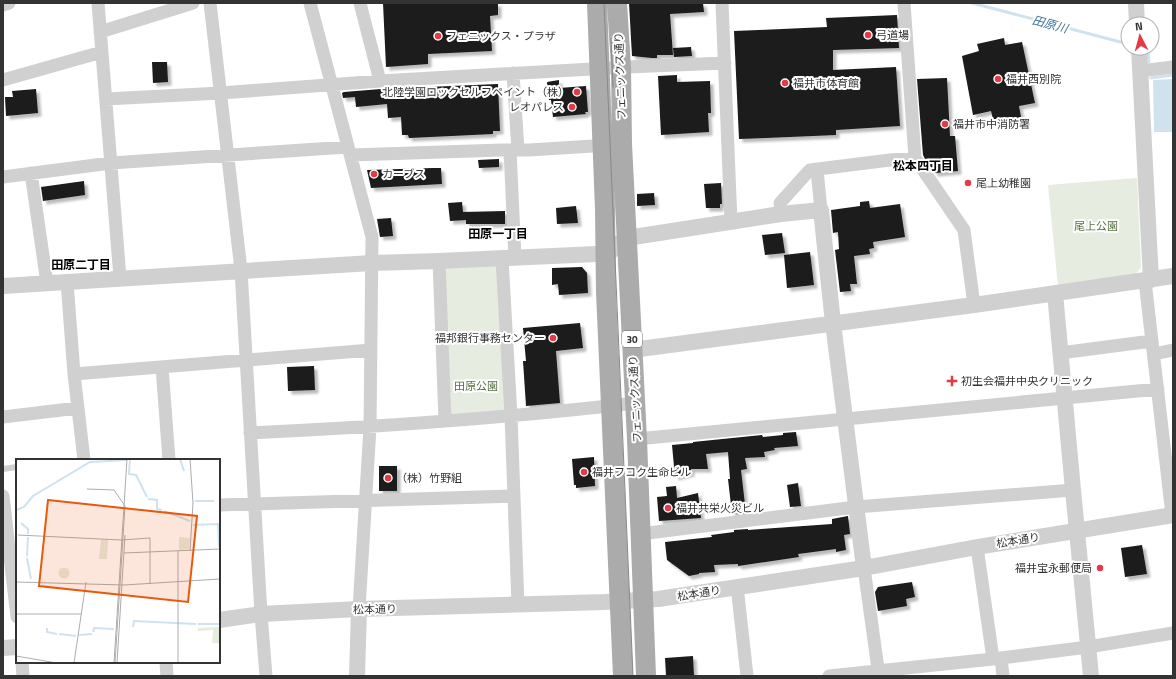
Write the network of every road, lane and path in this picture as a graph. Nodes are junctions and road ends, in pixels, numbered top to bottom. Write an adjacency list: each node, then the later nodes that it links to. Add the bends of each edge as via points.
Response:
1 (9, 3): 12 (street)
2 (98, 3): 14 (street)
3 (193, 3): 14 (street)
4 (210, 3): 26 (street)
5 (310, 3): 25 (street)
6 (360, 3): 24 (street)
7 (597, 3): 20 (main road, フェニックス通り / 30)
8 (617, 3): 18 (main road, フェニックス通り / 30)
9 (722, 3): 17 (street)
10 (904, 3): 33 (street)
11 (1136, 3): 13 (street)
12 (3, 5)
13 (1137, 16)
14 (100, 32): 15 (street)
15 (102, 52): 23 (street); 27 (street)
16 (1139, 56): 21 (street)
17 (725, 63): 18 (street); 40 (street)
18 (620, 67): 20 (street); 28 (main road, フェニックス通り / 30)
19 (1173, 67): 21 (street)
20 (599, 68): 22 (street); 29 (main road, フェニックス通り / 30)
21 (1140, 71): 49 (street)
22 (513, 73): 24 (street); 30 (street)
23 (3, 80)
24 (380, 81): 25 (street)
25 (332, 85): 26 (street); 31 (street)
26 (221, 93): 27 (street); 32 (street)
27 (106, 99): 34 (street)
28 (622, 144): 29 (street); 41 (main road, フェニックス通り / 30)
29 (602, 145): 30 (street); 42 (main road, フェニックス通り / 30)
30 (514, 150): 31 (street); 43 (street)
31 (349, 151): 32 (street); 45 (street, via 371,230)
32 (229, 155): 34 (street); 46 (street)
33 (915, 158): 35 (street); 54 (street, via 964,230)
34 (111, 163): 36 (street); 48 (street)
35 (817, 170): 38 (street); 39 (street, via 808,171 780,203)
36 (31, 173): 37 (street); 51 (street)
37 (3, 177)
38 (821, 210): 39 (street); 55 (street)
39 (781, 214): 40 (street)
40 (731, 222): 41 (street)
41 (627, 238): 42 (street); 58 (main road, フェニックス通り / 30)
42 (606, 253): 43 (street); 67 (main road, フェニックス通り / 30)
43 (508, 259): 44 (street); 69 (street)
44 (438, 261): 45 (street); 72 (street)
45 (372, 263): 46 (street); 57 (street)
46 (241, 270): 48 (street); 61 (street)
47 (1173, 276): 49 (street)
48 (120, 278): 50 (street)
49 (1148, 280): 53 (street); 56 (street)
50 (66, 282): 51 (street); 63 (street)
51 (47, 283): 52 (street)
52 (3, 286)
53 (1055, 293): 54 (street); 60 (street)
54 (974, 305): 55 (street)
55 (833, 323): 58 (street); 71 (street)
56 (1153, 347): 59 (street); 60 (street); 64 (street)
57 (371, 350): 61 (street); 73 (street)
58 (632, 350): 66 (main road, フェニックス通り / 30)
59 (1173, 350)
60 (1060, 352): 65 (street)
61 (246, 361): 62 (street); 75 (street)
62 (162, 367): 63 (street); 78 (street)
63 (74, 374): 68 (street)
64 (1158, 389): 65 (street); 74 (street)
65 (1065, 398): 71 (street); 81 (street)
66 (635, 403): 67 (street); 76 (main road, フェニックス通り / 30)
67 (611, 405): 69 (street); 97 (main road, フェニックス通り / 30)
68 (78, 408): 70 (street); 77 (street)
69 (511, 416): 72 (street); 83 (street)
70 (3, 417)
71 (845, 418): 76 (street); 87 (street)
72 (445, 421): 73 (street)
73 (370, 427): 75 (street); 84 (street)
74 (1168, 430): 88 (street)
75 (250, 433): 85 (street)
76 (637, 439): 91 (main road, フェニックス通り / 30)
77 (83, 459)
78 (169, 459)
79 (16, 468): 80 (lane)
80 (3, 469)
81 (1073, 490): 87 (street); 90 (street)
82 (3, 496): 89 (street)
83 (514, 496): 84 (street); 98 (street)
84 (366, 501): 85 (street); 99 (street)
85 (254, 504): 86 (street); 101 (street)
86 (220, 505)
87 (856, 507): 91 (street); 94 (street)
88 (1172, 515): 90 (street, 松本通り)
89 (11, 517): 93 (street)
90 (1077, 531): 92 (street, 松本通り); 105 (street)
91 (640, 534): 96 (main road, フェニックス通り / 30)
92 (977, 547): 94 (street, 松本通り); 107 (street)
93 (7, 557): 100 (street)
94 (864, 568): 95 (street, 松本通り); 110 (street)
95 (737, 586): 96 (street, 松本通り); 117 (street)
96 (642, 601): 97 (street, 松本通り); 116 (main road, フェニックス通り / 30)
97 (620, 602): 98 (street, 松本通り); 115 (main road, フェニックス通り / 30)
98 (518, 605): 99 (street, 松本通り)
99 (359, 609): 101 (street, 松本通り); 114 (street)
100 (16, 611)
101 (261, 614): 102 (street, 松本通り); 113 (street)
102 (220, 620)
103 (1173, 633): 105 (street)
104 (16, 647): 106 (street)
105 (1088, 647): 107 (street); 120 (street)
106 (3, 648)
107 (997, 658): 110 (street); 119 (street)
108 (22, 663): 111 (street)
109 (166, 663): 112 (street)
110 (879, 673): 118 (street)
111 (23, 676)
112 (168, 676)
113 (266, 676)
114 (357, 676)
115 (623, 676)
116 (646, 676)
117 (747, 676)
118 (829, 676)
119 (1003, 676)
120 (1091, 676)

